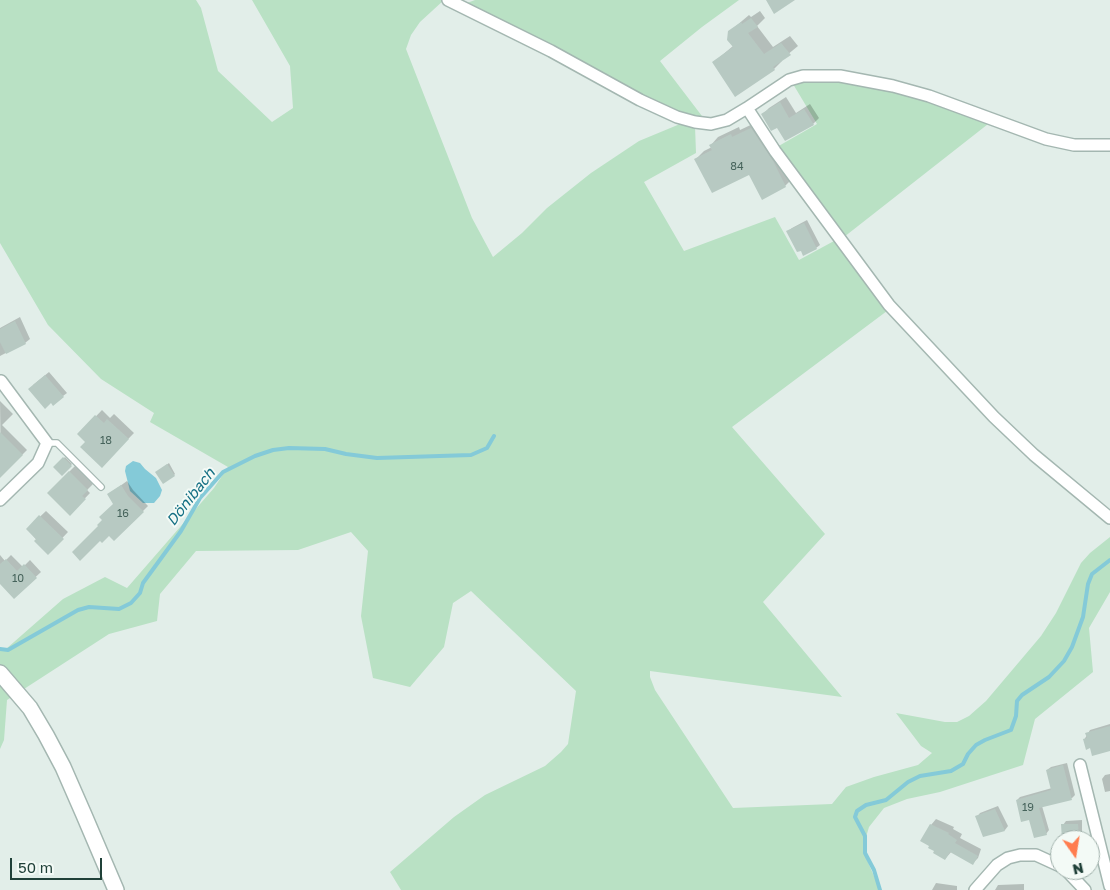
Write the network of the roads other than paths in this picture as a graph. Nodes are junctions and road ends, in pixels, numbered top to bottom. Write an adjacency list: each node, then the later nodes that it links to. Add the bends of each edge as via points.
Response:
1 (448, 0): 2 (street, via 640,100 686,120 711,124 727,120)
2 (747, 108): 3 (street, via 789,80 840,76 929,96 1060,142); 8 (street, via 889,305 994,417)
3 (1110, 145)
4 (1, 381): 5 (street)
5 (47, 443): 6 (lane, via 58,443); 7 (street, via 38,463)
6 (101, 487)
7 (0, 500)
8 (1110, 518)
9 (0, 673): 14 (street, via 30,708 46,735)
10 (1080, 765): 13 (street)
11 (1050, 862): 15 (street, via 1036,856 1008,858 997,865)
12 (1076, 880): 16 (street)
13 (1110, 886)
14 (116, 890)
15 (975, 890)
16 (1085, 890)

